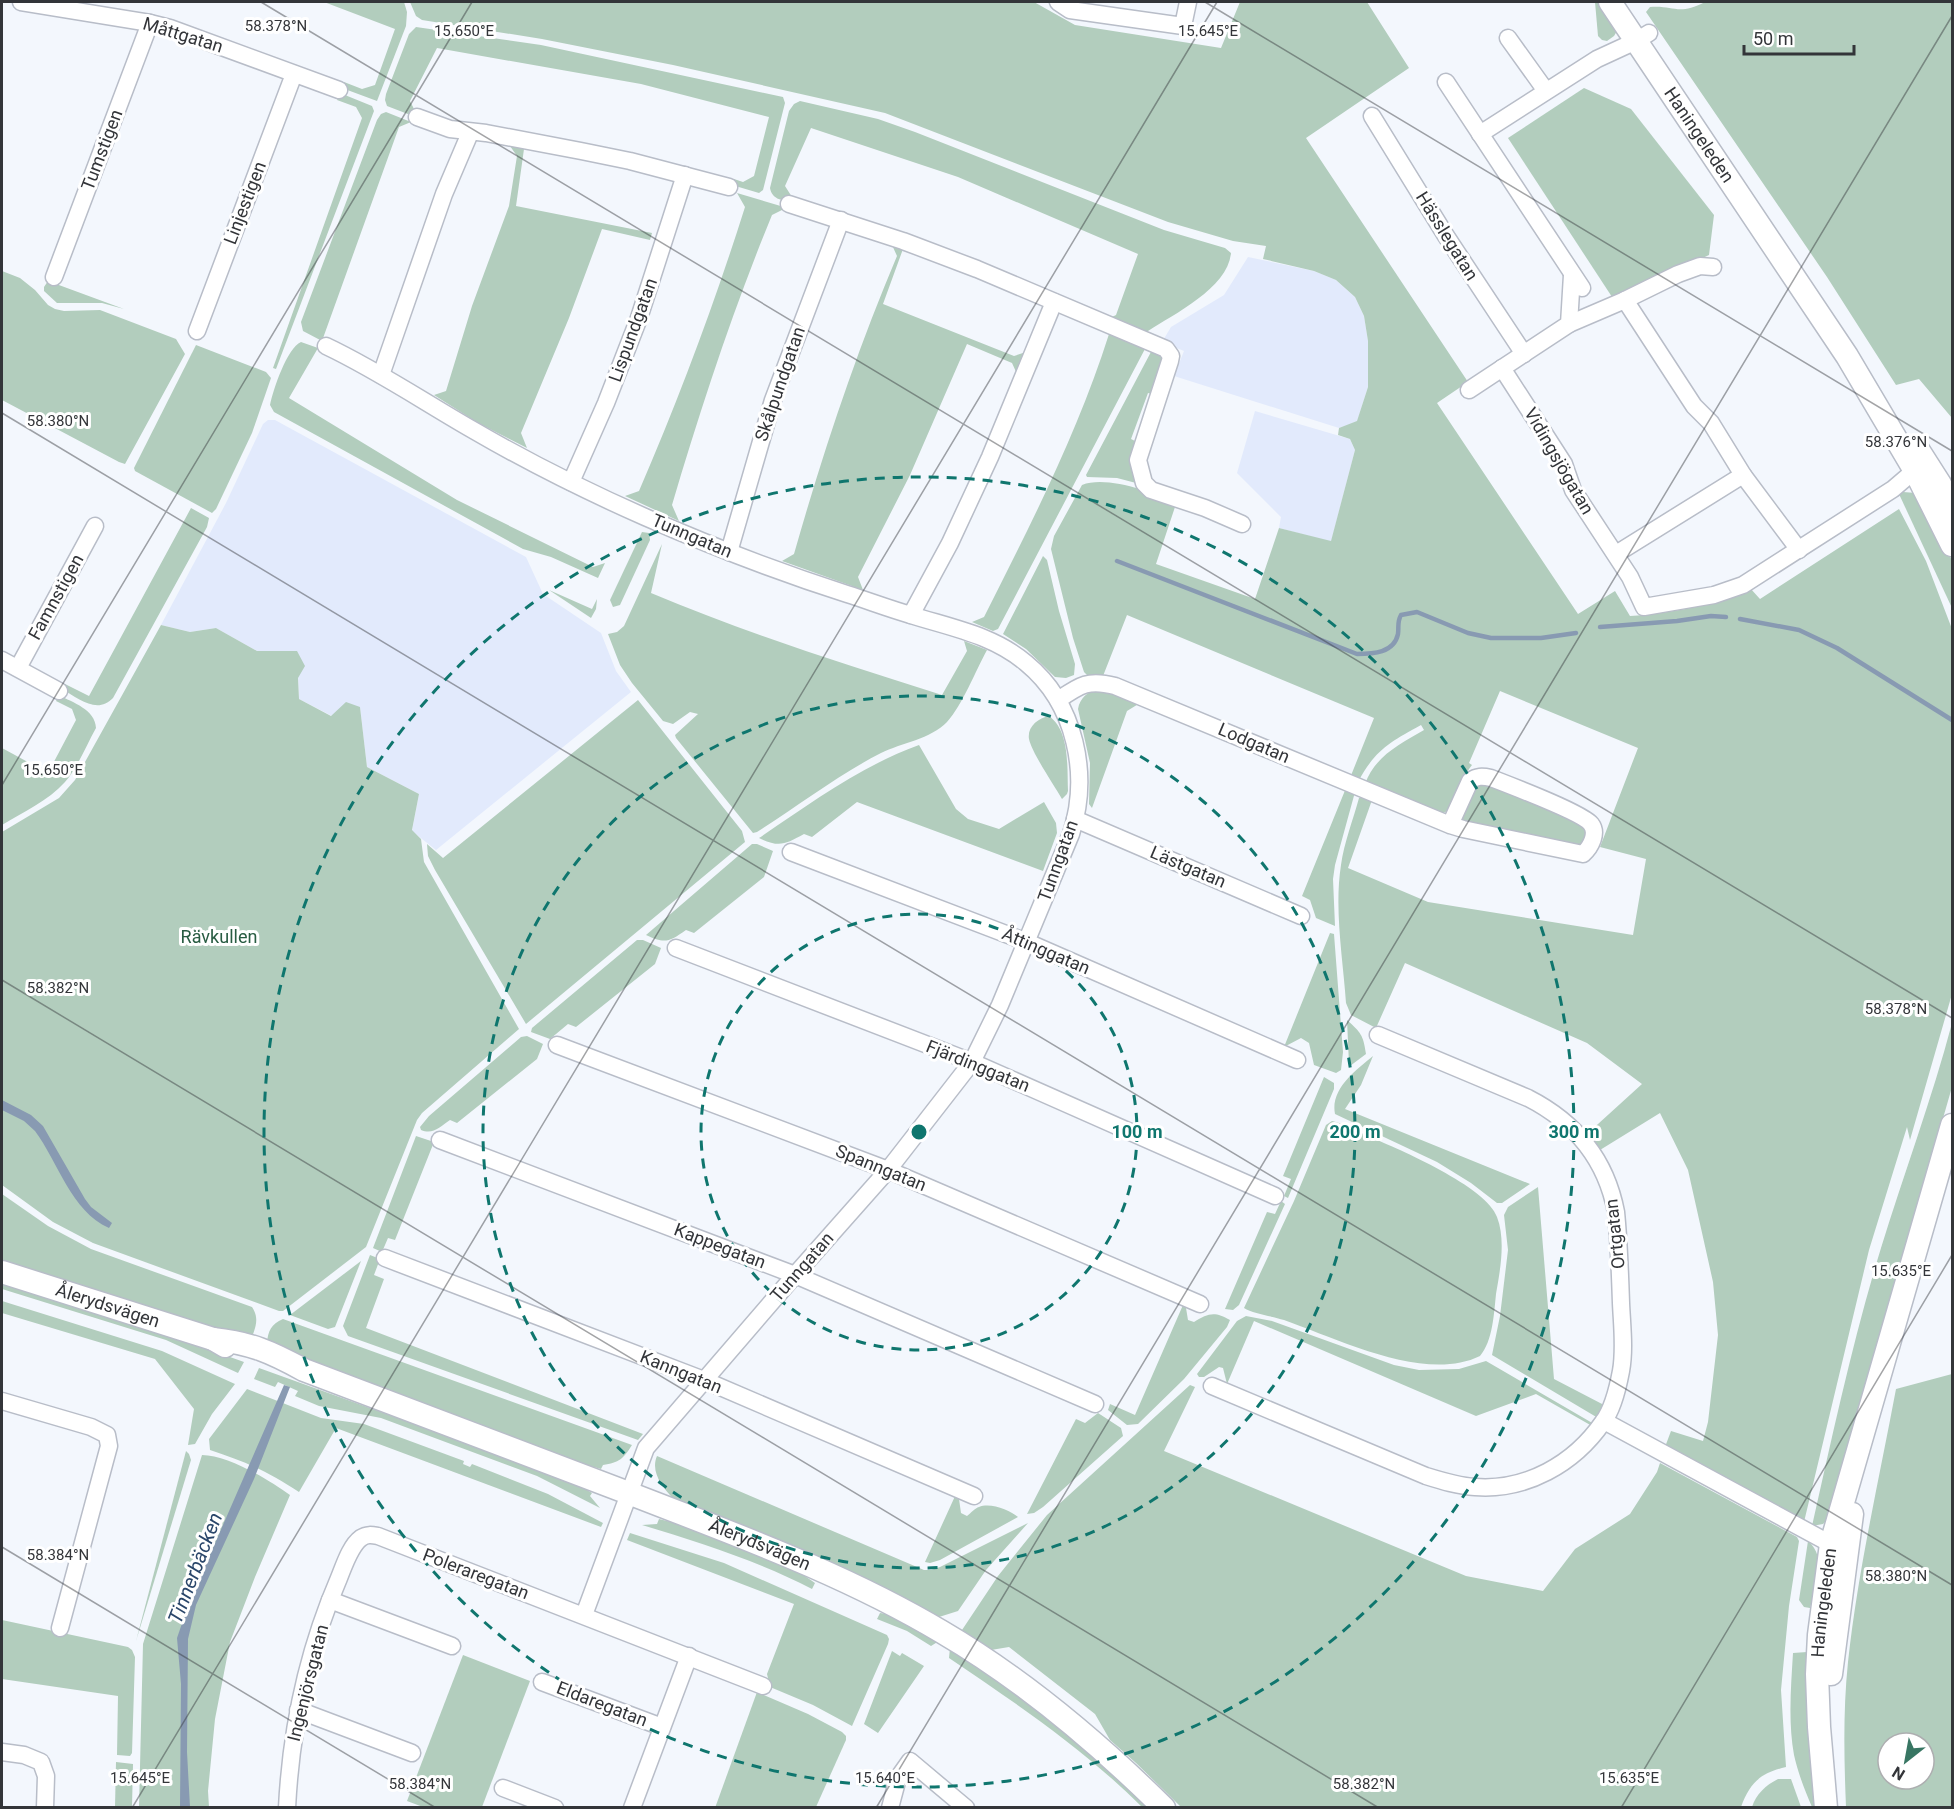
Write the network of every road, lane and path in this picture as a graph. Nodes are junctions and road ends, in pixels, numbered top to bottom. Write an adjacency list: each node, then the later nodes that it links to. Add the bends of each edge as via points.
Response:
1 (21, 2): 6 (street, Måttgatan)
2 (1058, 2): 3 (street, via 1070,10 1183,26)
3 (1188, 2)
4 (1610, 2): 7 (main road, Haningeleden)
5 (1627, 2): 7 (main road, Haningeleden)
6 (150, 23): 9 (street, Måttgatan); 22 (street, Tumstigen)
7 (1643, 37): 12 (street, via 1597,59); 32 (main road, Haningeleden, via 1741,178 1789,268)
8 (1508, 38): 12 (street)
9 (294, 74): 11 (street, Måttgatan); 26 (street, Linjestigen)
10 (1446, 82): 16 (street)
11 (339, 90)
12 (1546, 91): 16 (street)
13 (1372, 116): 28 (street, Hässlegatan)
14 (417, 117): 15 (street)
15 (470, 133): 17 (street, via 580,151); 30 (street, via 444,194)
16 (1480, 134): 25 (street, via 1577,282)
17 (686, 175): 18 (street); 34 (street, Lispundgatan, via 639,318)
18 (729, 186)
19 (789, 204): 20 (street)
20 (841, 220): 24 (street, via 977,269); 40 (street, Skålpundgatan, via 773,400)
21 (1713, 267): 23 (street, via 1700,266)
22 (54, 277)
23 (1625, 300): 25 (street); 33 (street)
24 (1054, 302): 36 (street, via 1166,350 1171,356 1138,460 1144,483 1151,490); 42 (street, via 990,458)
25 (1569, 324): 28 (street)
26 (197, 331)
27 (326, 346): 30 (street, Tunngatan)
28 (1524, 354): 29 (street)
29 (1502, 368): 31 (street); 41 (street, Vidingsjögatan, via 1564,464 1573,490)
30 (381, 375): 34 (street, Tunngatan, via 476,432)
31 (1469, 390)
32 (1921, 466): 35 (main road, Haningeleden); 38 (main road, Haningeleden); 39 (street, Vidingsjögatan, via 1893,489)
33 (1743, 475): 39 (street); 41 (street)
34 (571, 482): 40 (street, Tunngatan)
35 (1953, 508)
36 (1242, 524)
37 (95, 526): 44 (street, Famnstigen)
38 (1953, 545)
39 (1799, 550): 41 (street, Vidingsjögatan, via 1743,585 1714,595 1644,607)
40 (729, 552): 42 (street, Tunngatan)
41 (1616, 554)
42 (911, 615): 46 (street, Tunngatan, via 995,642 1038,674)
43 (2, 660): 44 (street)
44 (18, 668): 45 (street)
45 (59, 691)
46 (1058, 700): 47 (street, Tunngatan, via 1078,757); 48 (street, Lodgatan, via 1083,684 1115,686)
47 (1076, 819): 50 (street, Lästgatan); 51 (street, Tunngatan)
48 (1450, 825): 48 (street, Lodgatan, via 1583,854 1594,836 1592,824 1586,819 1483,777 1470,781)
49 (791, 852): 51 (street, Åttinggatan)
50 (1301, 915)
51 (1027, 942): 55 (street, Åttinggatan); 56 (street, Tunngatan)
52 (676, 948): 56 (street, Fjärdinggatan)
53 (1378, 1035): 69 (street, Ortgatan, via 1547,1108 1587,1144 1602,1168 1617,1222 1623,1338 1621,1372)
54 (557, 1045): 59 (street, Spanngatan)
55 (1297, 1060)
56 (972, 1062): 59 (street, Tunngatan); 60 (street, Fjärdinggatan)
57 (1953, 1125): 73 (main road, Haningeleden, via 1864,1432)
58 (440, 1140): 63 (street, Kappegatan)
59 (888, 1170): 63 (street, Tunngatan); 64 (street, Spanngatan)
60 (1275, 1196)
61 (385, 1258): 65 (street, Kanngatan)
62 (2, 1272): 70 (main road, Ålerydsvägen, via 213,1339 266,1350 304,1370)
63 (795, 1275): 65 (street, Tunngatan); 68 (street, Kappegatan)
64 (1200, 1304)
65 (704, 1380): 70 (street, Tunngatan, via 646,1448); 71 (street, Kanngatan)
66 (1212, 1386): 69 (street, Ortgatan, via 1426,1476 1476,1488 1512,1485 1550,1471 1579,1449)
67 (2, 1401): 76 (street, via 107,1435 109,1446)
68 (1095, 1404)
69 (1604, 1421): 73 (street)
70 (629, 1493): 75 (street); 92 (main road, Ålerydsvägen, via 860,1587 942,1631 1006,1673 1088,1736)
71 (974, 1496)
72 (368, 1535): 74 (street, Ingenjörsgatan, via 354,1547); 75 (street, Poleraregatan)
73 (1839, 1548): 93 (main road, Haningeleden, via 1824,1780)
74 (330, 1599): 77 (street); 81 (street, Ingenjörsgatan, via 309,1661)
75 (584, 1615): 78 (street, Poleraregatan)
76 (60, 1628)
77 (452, 1646)
78 (689, 1656): 80 (street, Poleraregatan); 82 (street)
79 (542, 1682): 82 (street, Eldaregatan)
80 (763, 1686)
81 (298, 1710): 84 (street); 87 (street, Ingenjörsgatan)
82 (662, 1727): 89 (street)
83 (2, 1752): 86 (street, via 41,1762 46,1776)
84 (412, 1753)
85 (503, 1788): 88 (street)
86 (45, 1808)
87 (286, 1808)
88 (555, 1808)
89 (632, 1808)
90 (890, 1808): 91 (street, via 898,1778 910,1761)
91 (966, 1808)
92 (1164, 1808)
93 (1826, 1808)

